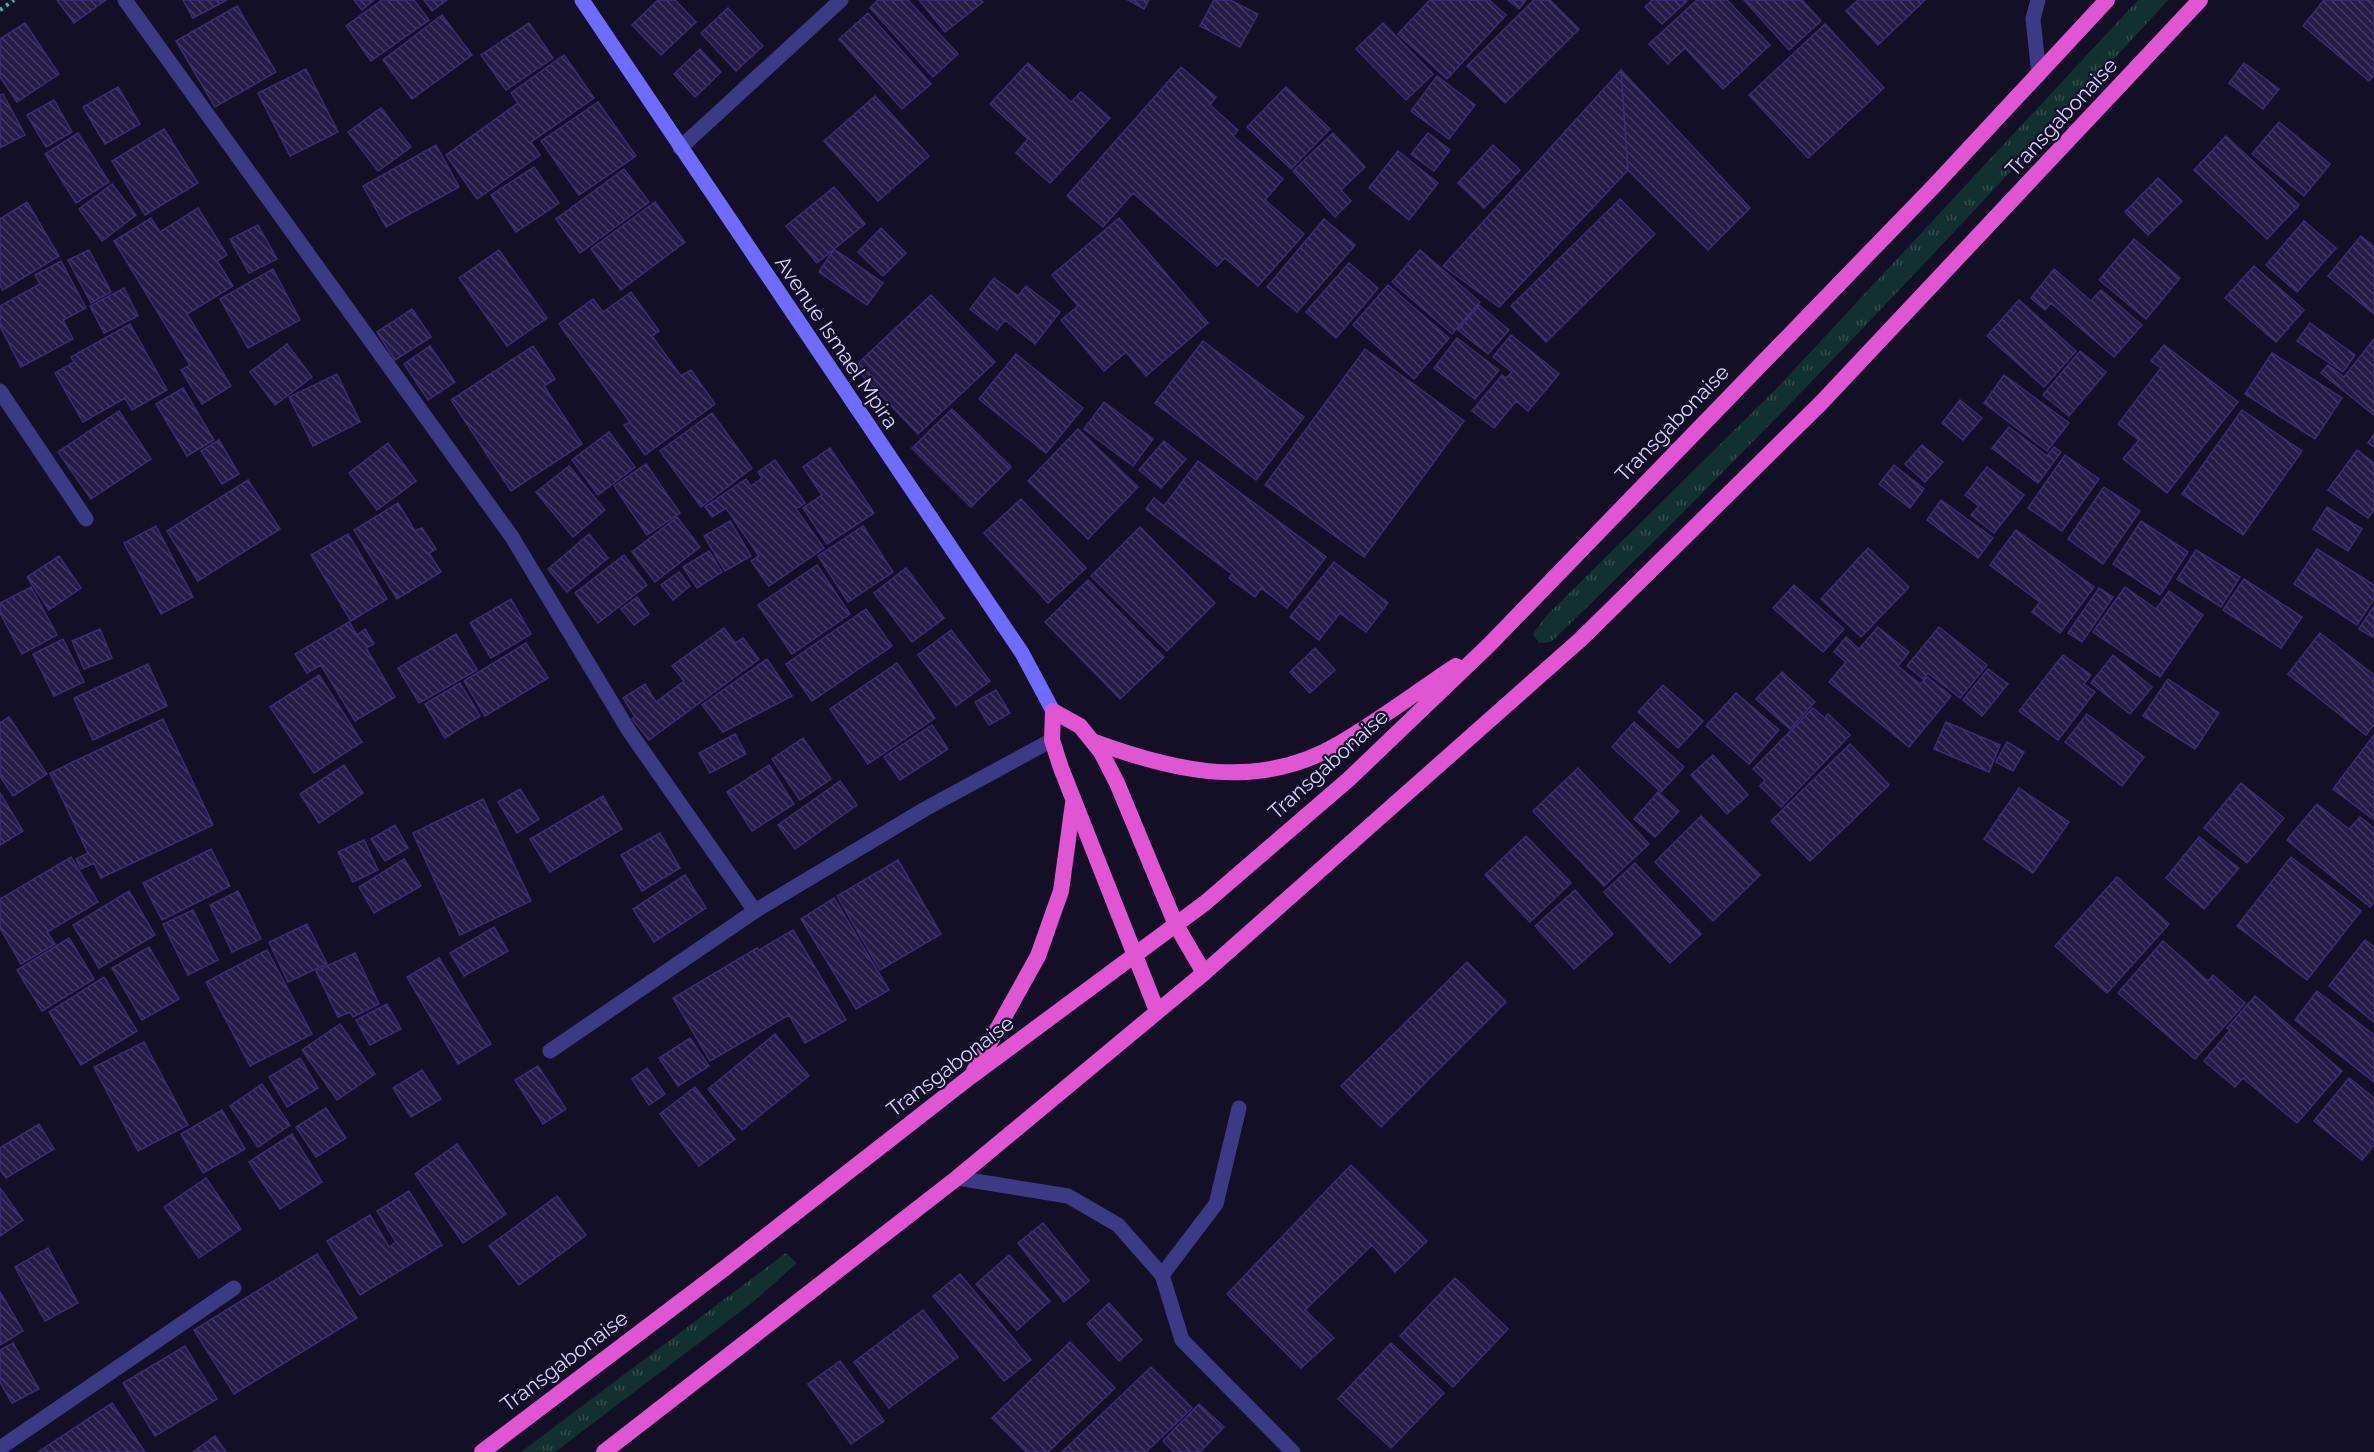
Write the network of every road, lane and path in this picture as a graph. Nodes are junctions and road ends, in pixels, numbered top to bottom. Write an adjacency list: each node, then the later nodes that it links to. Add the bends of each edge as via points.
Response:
1 (14, 0): 8 (path)
2 (125, 0): 18 (street, via 512,537 629,731)
3 (582, 0): 10 (main road, Avenue Ismael Mpira)
4 (841, 0): 10 (street)
5 (2038, 0): 9 (street, via 2032,19)
6 (2107, 0): 9 (highway, Transgabonaise)
7 (2200, 0): 21 (highway, Transgabonaise, via 1821,403 1581,639)
8 (0, 10)
9 (2039, 75): 13 (highway, Transgabonaise)
10 (680, 148): 14 (main road, Avenue Ismael Mpira, via 1022,653)
11 (0, 391): 12 (street)
12 (87, 519)
13 (1489, 645): 16 (highway, via 1340,743 1271,770 1201,772); 19 (highway, Transgabonaise, via 1349,779)
14 (1053, 711): 15 (highway); 16 (highway, via 1080,726)
15 (1052, 740): 17 (highway); 18 (street, via 925,809)
16 (1092, 741): 19 (highway, via 1117,783)
17 (1073, 799): 20 (highway); 24 (highway, via 1061,891 1042,947)
18 (754, 911): 23 (street)
19 (1176, 925): 20 (highway, Transgabonaise); 21 (highway)
20 (1135, 956): 22 (highway); 24 (highway, Transgabonaise)
21 (1204, 973): 22 (highway, Transgabonaise)
22 (1157, 1011): 26 (highway, Transgabonaise)
23 (550, 1051)
24 (970, 1077): 30 (highway, Transgabonaise)
25 (1239, 1108): 27 (street, via 1216,1204)
26 (957, 1178): 27 (street, via 1068,1196 1118,1225); 31 (highway, Transgabonaise)
27 (1162, 1275): 32 (street, via 1182,1340)
28 (234, 1288): 29 (street)
29 (0, 1448)
30 (482, 1452)
31 (604, 1452)
32 (1293, 1452)

